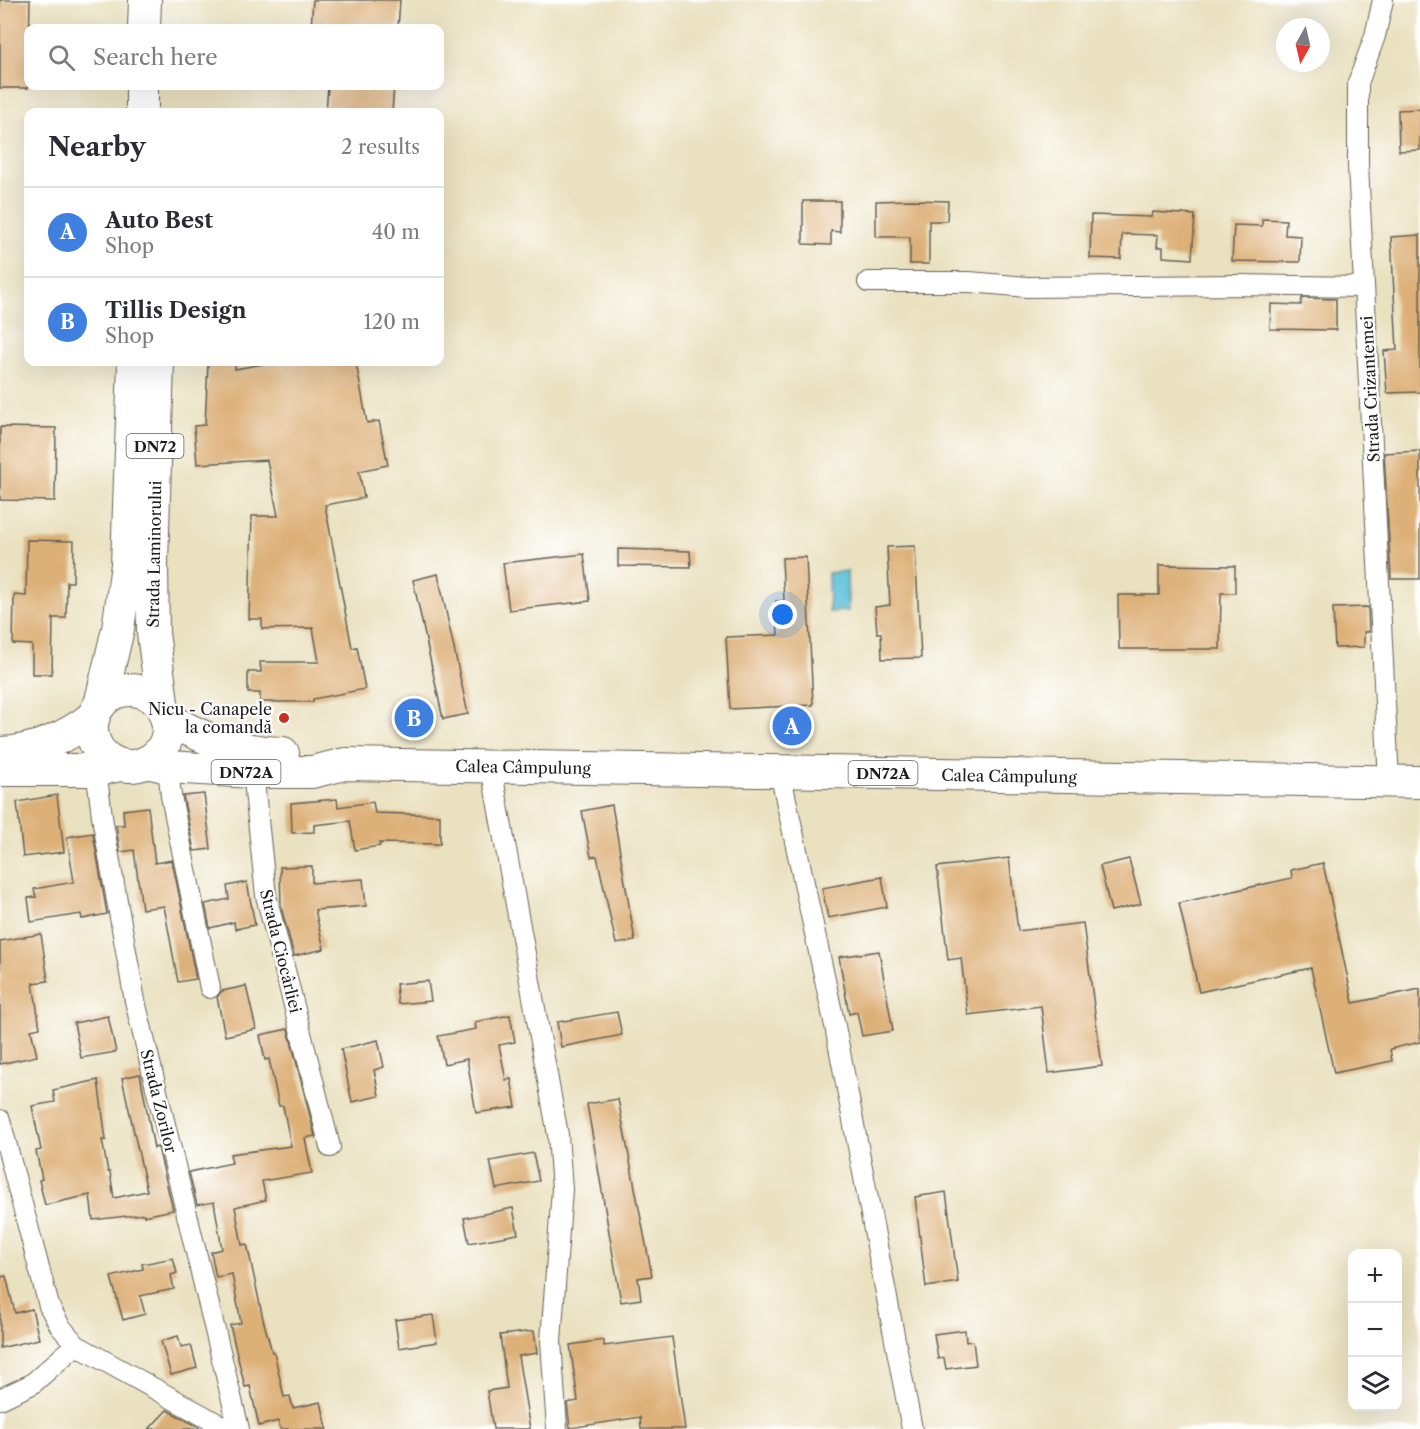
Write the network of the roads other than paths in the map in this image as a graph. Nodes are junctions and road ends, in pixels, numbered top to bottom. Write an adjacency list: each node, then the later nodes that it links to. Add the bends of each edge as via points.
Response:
1 (145, 0): 4 (main road)
2 (165, 0): 5 (main road)
3 (1383, 0): 11 (street, Strada Crizantemei, via 1358,83)
4 (144, 24)
5 (165, 24)
6 (142, 90): 8 (main road)
7 (164, 90): 9 (main road)
8 (142, 108)
9 (163, 108)
10 (868, 282): 11 (street, via 969,282 1027,287)
11 (1364, 287): 22 (street, Strada Crizantemei)
12 (134, 366): 14 (main road, Strada Laminorului, via 124,589)
13 (158, 366): 15 (main road, Strada Laminorului / DN72, via 153,633)
14 (97, 710): 15 (main road, Calea Câmpulung, via 109,696 133,690 150,697); 16 (main road, Calea Câmpulung, via 66,736); 18 (main road, via 92,728 104,756)
15 (165, 714): 17 (main road, Calea Câmpulung / DN72A); 18 (main road, DN72, via 166,739 155,756)
16 (0, 753)
17 (252, 762): 18 (main road, Calea Câmpulung / DN72A); 19 (main road, Calea Câmpulung / DN72A, via 312,772 345,764); 26 (street, Strada Ciocârliei, via 266,896)
18 (133, 766): 20 (main road, Calea Câmpulung); 24 (street, via 171,796); 30 (street, Strada Zorilor, via 103,823 135,1001)
19 (491, 767): 21 (main road, Calea Câmpulung / DN72A); 31 (street, via 558,1134 562,1189 551,1341)
20 (0, 770)
21 (780, 772): 22 (main road, Calea Câmpulung / DN72A); 32 (street, via 835,1026)
22 (1389, 782): 23 (main road, Calea Câmpulung / DN72A)
23 (1420, 782)
24 (210, 988)
25 (0, 1120): 27 (street, via 48,1306)
26 (330, 1147)
27 (76, 1345): 28 (street, via 32,1384); 29 (street)
28 (0, 1399)
29 (227, 1429)
30 (239, 1429)
31 (557, 1429)
32 (912, 1429)

